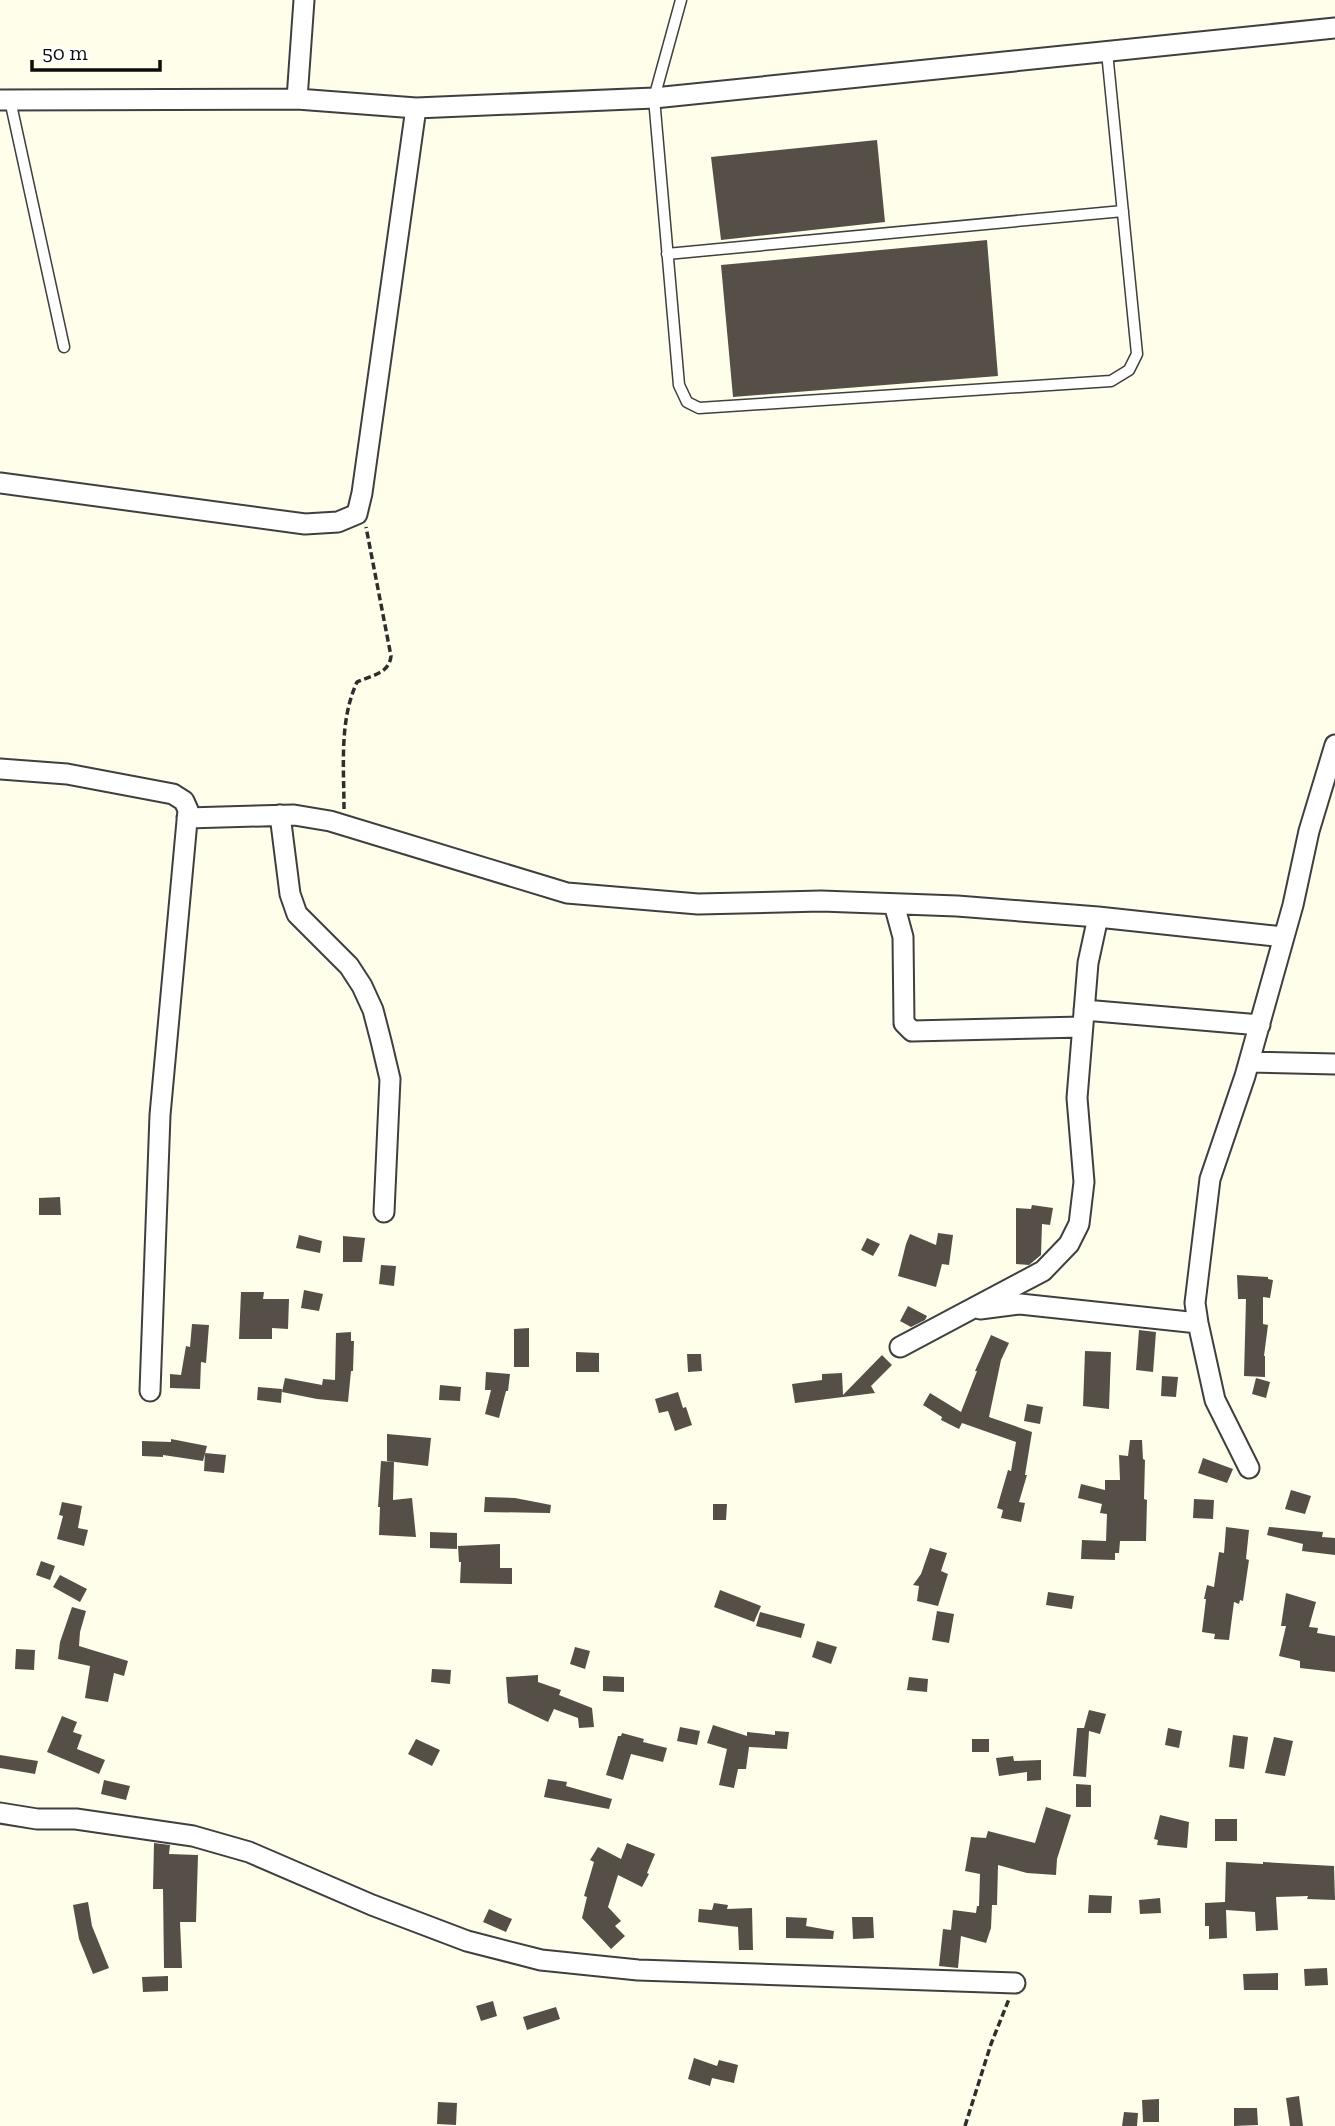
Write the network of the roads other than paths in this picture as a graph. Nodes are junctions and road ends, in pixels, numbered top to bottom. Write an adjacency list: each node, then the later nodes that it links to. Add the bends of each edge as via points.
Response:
1 (304, 0): 6 (street)
2 (681, 0): 5 (lane)
3 (1335, 28): 4 (street)
4 (1107, 52): 5 (street); 9 (lane)
5 (654, 98): 8 (street); 10 (lane)
6 (297, 99): 7 (street); 8 (street)
7 (5, 100): 11 (lane)
8 (416, 107): 12 (street, via 357,513 338,522 305,524)
9 (1123, 211): 10 (lane); 10 (lane, via 1137,354 1129,370 1111,381 699,408 687,402 679,385)
10 (667, 254)
11 (64, 347)
12 (0, 483)
13 (1335, 745): 19 (street)
14 (0, 769): 16 (street, via 67,774 173,794 184,800)
15 (280, 815): 16 (street); 17 (street, via 343,825 567,893 698,904); 24 (street, via 290,894 297,914 349,966 376,1020 390,1079)
16 (187, 818): 28 (street, via 160,1115)
17 (894, 904): 18 (street); 20 (street, via 903,937 904,1023 912,1031)
18 (1098, 917): 19 (street); 20 (street)
19 (1284, 937): 21 (street)
20 (1083, 1019): 21 (street); 25 (street, via 1077,1098 1084,1182 1079,1224 1069,1244 1043,1270)
21 (1260, 1025): 22 (street)
22 (1250, 1062): 23 (street); 26 (street, via 1210,1179 1195,1303)
23 (1335, 1065)
24 (384, 1212)
25 (969, 1310): 26 (street, via 1020,1304); 27 (street)
26 (1198, 1323): 29 (street, via 1215,1400)
27 (900, 1347)
28 (150, 1391)
29 (1249, 1468)
30 (0, 1813): 31 (street, via 193,1836 249,1852 467,1941 541,1960 638,1970)
31 (1015, 1983)

